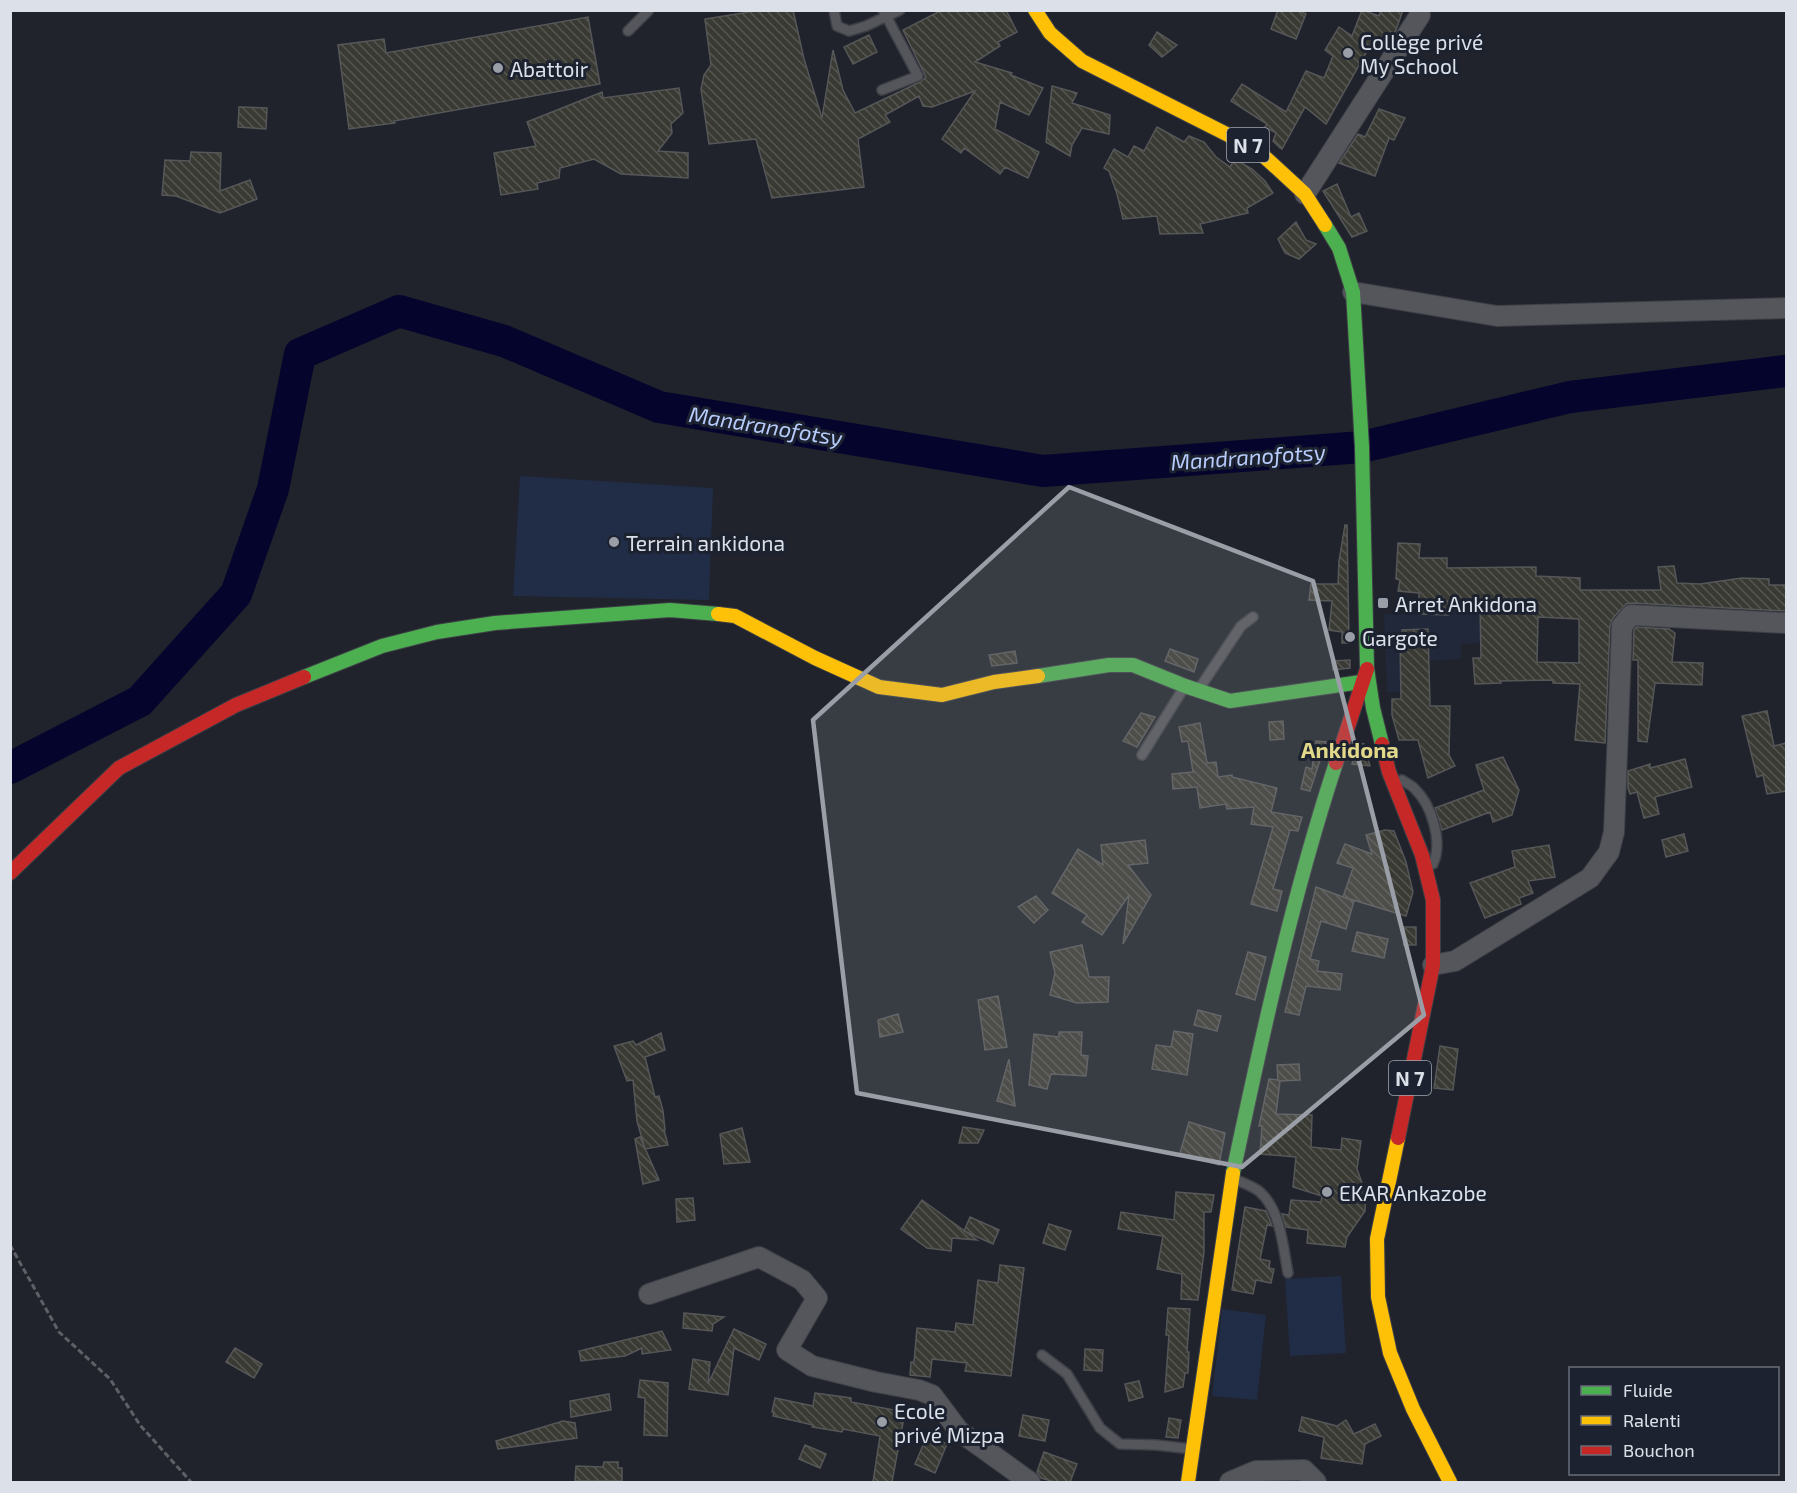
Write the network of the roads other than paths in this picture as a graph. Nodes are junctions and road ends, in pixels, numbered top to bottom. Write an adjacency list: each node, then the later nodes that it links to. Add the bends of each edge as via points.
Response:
1 (649, 10): 7 (lane)
2 (834, 10): 5 (lane, via 837,26 849,31 866,26)
3 (900, 10): 5 (lane)
4 (1035, 10): 9 (street, N 7, via 1050,33 1082,61 1256,149)
5 (885, 13): 8 (lane, via 918,76)
6 (1420, 15): 9 (street)
7 (628, 31)
8 (882, 90)
9 (1305, 194): 10 (street, N 7, via 1339,248)
10 (1353, 292): 11 (street, via 1497,315); 14 (street, N 7, via 1362,447)
11 (1786, 308)
12 (1253, 617): 16 (lane, via 1241,626)
13 (1786, 623): 21 (street, via 1631,615 1622,626 1614,832 1609,852 1590,878 1455,961)
14 (1367, 668): 15 (street); 18 (street, N 7)
15 (1361, 682): 16 (street, via 1230,701); 22 (street, via 1313,835 1261,1039)
16 (1191, 688): 17 (lane); 19 (street, via 1133,666 1108,665 994,682 942,695 879,687 735,616 670,610 495,623 437,632 382,646 236,705 119,768)
17 (1142, 755)
18 (1389, 772): 20 (street, N 7); 20 (lane, via 1414,788 1426,804 1438,854)
19 (10, 873)
20 (1428, 877): 21 (street, N 7, via 1433,900)
21 (1433, 965): 27 (street, N 7, via 1377,1239 1378,1297 1390,1353)
22 (1232, 1178): 23 (lane, via 1258,1190 1268,1201 1279,1228); 26 (street)
23 (1288, 1273)
24 (649, 1294): 29 (street, via 759,1257 802,1280 816,1298 787,1350 812,1366 932,1395 958,1431)
25 (1042, 1354): 26 (lane, via 1067,1374 1100,1428 1120,1444)
26 (1193, 1449): 28 (street)
27 (1444, 1479)
28 (1194, 1481)
29 (1029, 1482)
30 (1230, 1482): 31 (street, via 1256,1471 1304,1470)
31 (1316, 1482)

